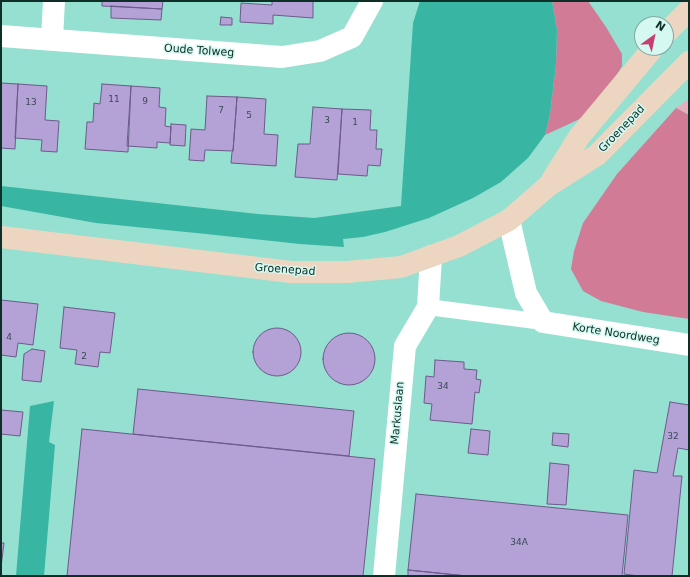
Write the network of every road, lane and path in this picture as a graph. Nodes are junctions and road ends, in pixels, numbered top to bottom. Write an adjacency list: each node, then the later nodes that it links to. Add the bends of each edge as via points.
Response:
1 (54, 1): 6 (street)
2 (372, 1): 6 (street, Oude Tolweg, via 352,38 320,51 282,57)
3 (689, 10): 4 (street)
4 (674, 25)
5 (1, 36): 6 (street, Oude Tolweg)
6 (52, 39)
7 (647, 56): 9 (street, Groenepad, via 579,137)
8 (689, 62): 9 (street, Groenepad, via 597,155)
9 (548, 186): 10 (street, Groenepad)
10 (509, 220): 12 (street, Groenepad, via 459,246); 14 (street, via 526,293)
11 (1, 237): 12 (street, Groenepad, via 291,272 347,272 401,267)
12 (431, 256): 13 (street, Markuslaan)
13 (428, 307): 14 (lane, Korte Noordweg); 16 (street, Markuslaan, via 405,346)
14 (543, 322): 15 (street, Korte Noordweg)
15 (689, 345)
16 (384, 576)

